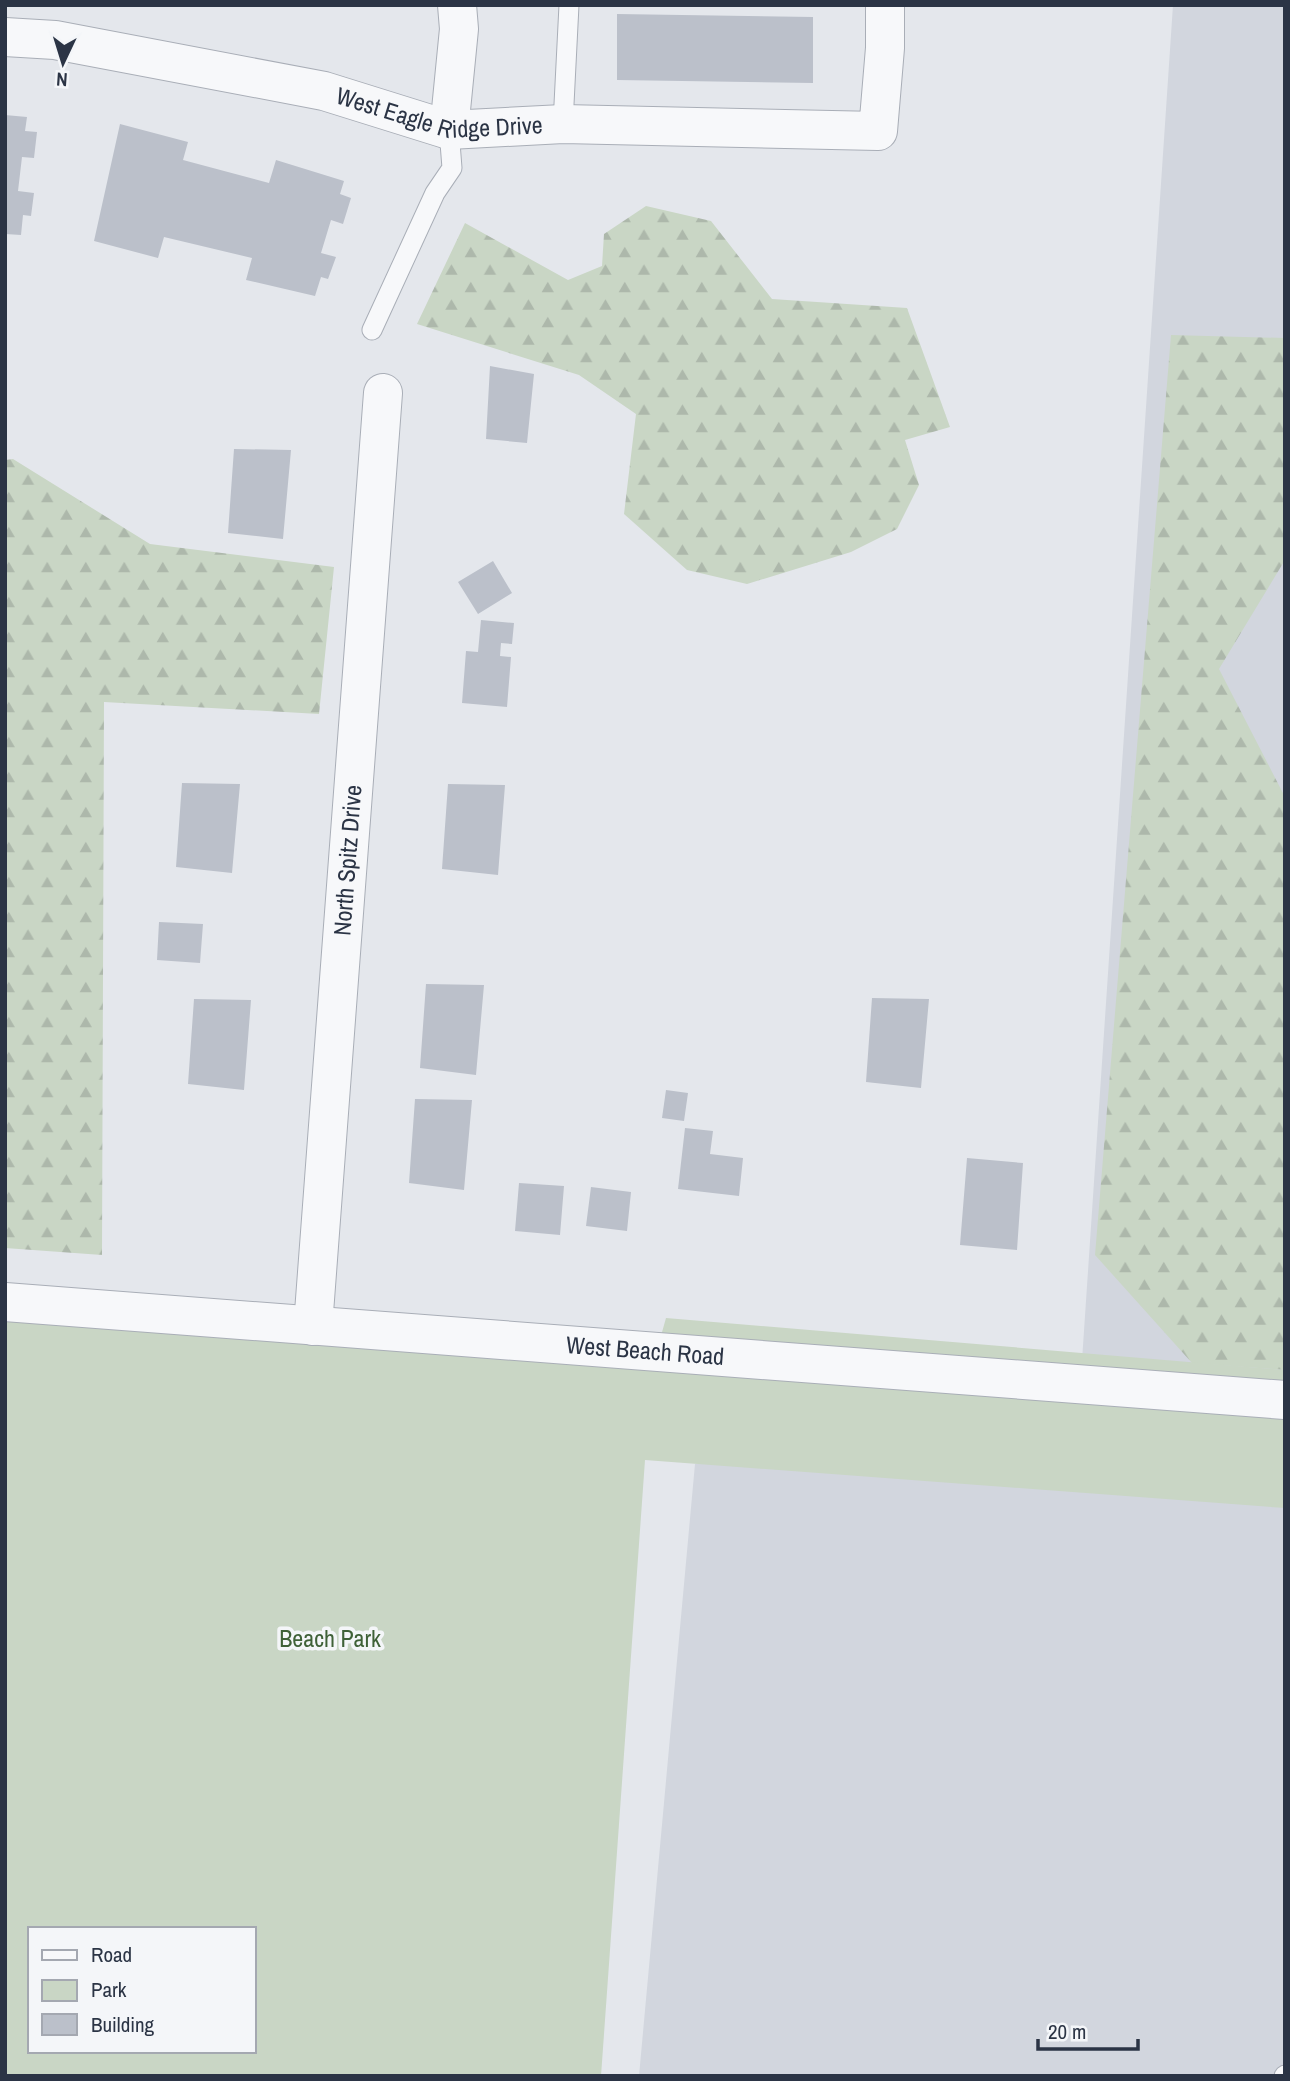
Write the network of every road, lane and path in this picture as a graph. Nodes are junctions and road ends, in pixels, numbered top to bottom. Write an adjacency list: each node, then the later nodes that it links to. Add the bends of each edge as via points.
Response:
1 (457, 5): 6 (street, via 459,29)
2 (569, 5): 5 (lane)
3 (885, 5): 5 (street, West Eagle Ridge Drive, via 878,131)
4 (5, 37): 6 (street, West Eagle Ridge Drive, via 55,40 324,91)
5 (563, 124): 6 (street, West Eagle Ridge Drive)
6 (449, 130): 7 (lane, via 452,168 435,193)
7 (372, 330)
8 (383, 393): 10 (street, North Spitz Drive)
9 (5, 1302): 10 (street, West Beach Road)
10 (313, 1326): 11 (street, West Beach Road)
11 (1285, 1399)

